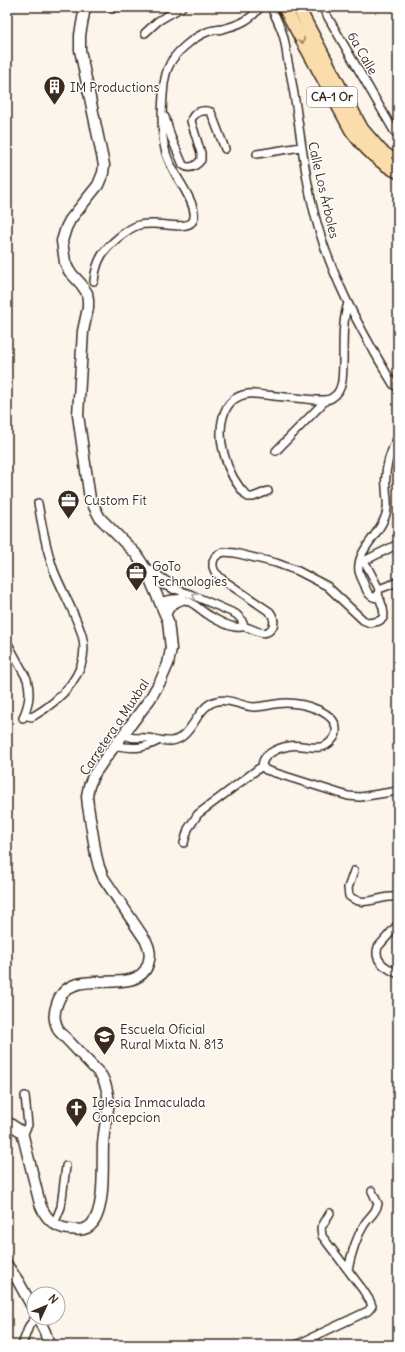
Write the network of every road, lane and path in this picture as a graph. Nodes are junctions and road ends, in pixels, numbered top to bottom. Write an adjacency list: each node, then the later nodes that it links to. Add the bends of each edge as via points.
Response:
1 (85, 7): 28 (main road, Carretera a Muxbal, via 80,50 104,165 98,185 70,220 62,241 65,262 87,293 88,300 83,331 78,415 90,499 106,525 136,554)
2 (182, 7): 8 (street, via 158,21)
3 (260, 7): 10 (street, via 250,18 235,25 207,32 178,53 169,66 164,82)
4 (271, 7): 12 (street, Calle Los Árboles, via 283,34)
5 (284, 7): 17 (highway, CA-1 Or, one-way to 17, via 351,130 375,158)
6 (322, 7): 11 (street, 6a Calle)
7 (302, 9): 9 (highway, CA-1 Or)
8 (145, 33)
9 (340, 88): 15 (highway, via 370,131); 16 (highway, CA-1 Or, via 370,141)
10 (163, 112): 13 (street, via 171,137 186,167 192,167 201,160 191,121 196,113 211,112); 18 (street, via 162,130 166,153 191,202 195,216 193,221 180,226 138,225 109,246 102,256)
11 (396, 133)
12 (301, 147): 14 (street); 19 (street, Calle Los Árboles, via 311,201 323,243)
13 (225, 149)
14 (257, 154)
15 (398, 154)
16 (398, 163)
17 (398, 172)
18 (94, 281)
19 (348, 303): 20 (street, Calle Los Árboles, via 372,350); 21 (street, via 343,329 342,382 333,397)
20 (398, 389)
21 (326, 400): 23 (street); 24 (street, via 248,394 236,398 225,409 222,420 224,454 233,476 248,497)
22 (398, 437): 27 (street, via 386,470 386,514 382,525 368,543)
23 (276, 451)
24 (268, 491)
25 (38, 503): 41 (street, via 43,536 54,571 78,624 83,654 77,676 58,699 32,717 24,716 30,694 27,679)
26 (398, 544): 27 (street)
27 (362, 562): 31 (street); 33 (street, via 360,573)
28 (145, 568): 29 (main road, Carretera a Muxbal); 32 (main road)
29 (151, 581): 32 (street); 36 (main road, Carretera a Muxbal)
30 (398, 582): 31 (street)
31 (377, 586): 33 (street, via 370,585); 34 (street)
32 (174, 588): 37 (street, one-way to 32)
33 (366, 590): 34 (street, via 371,597)
34 (379, 598): 40 (street, via 383,618 370,623 363,620 327,586 298,571 276,563 224,552 215,557 215,572 270,612 274,619 273,626 264,633)
35 (182, 599): 36 (street, via 174,598); 38 (main road, via 168,607); 39 (street, via 195,604)
36 (160, 602): 38 (main road, Carretera a Muxbal)
37 (219, 607): 39 (street); 40 (street, via 239,616)
38 (166, 613): 42 (main road, Carretera a Muxbal, via 171,649 168,664 150,699)
39 (215, 619): 40 (street, via 236,628)
40 (244, 626)
41 (7, 642)
42 (124, 734): 43 (street, via 133,739 147,738); 44 (main road, Carretera a Muxbal)
43 (158, 741): 44 (street, via 148,746 129,749); 45 (street, via 179,738 204,709 220,700 255,707 295,704 318,709 329,716 335,724 336,733 328,745 316,748 290,745 277,749 266,756)
44 (114, 745): 58 (main road, Carretera a Muxbal, via 96,770 89,786 87,796 90,820 98,867 146,940 151,952 150,960 139,976 122,981 72,986 60,995 57,1003 54,1023 101,1075 109,1102 103,1144 102,1187 96,1218 87,1228 80,1230)
45 (262, 766): 46 (street, via 266,770 348,796 360,797); 47 (street, via 198,814 188,829)
46 (398, 791)
47 (184, 843)
48 (354, 871): 49 (street, via 348,888 349,896 353,900 360,902)
49 (398, 896)
50 (398, 924): 51 (street, via 377,951 382,965)
51 (398, 974)
52 (25, 1096): 54 (street, via 28,1125)
53 (7, 1122): 54 (main road)
54 (23, 1135): 58 (main road, via 40,1204)
55 (66, 1166): 58 (street, via 61,1207)
56 (372, 1191): 60 (street, via 378,1204 373,1215 364,1224)
57 (330, 1213): 60 (street, via 320,1232)
58 (54, 1224)
59 (7, 1265): 61 (main road)
60 (348, 1270): 66 (street, via 370,1301 372,1308)
61 (26, 1296)
62 (29, 1326): 64 (street)
63 (42, 1326): 65 (main road)
64 (22, 1345)
65 (49, 1345)
66 (296, 1345)

